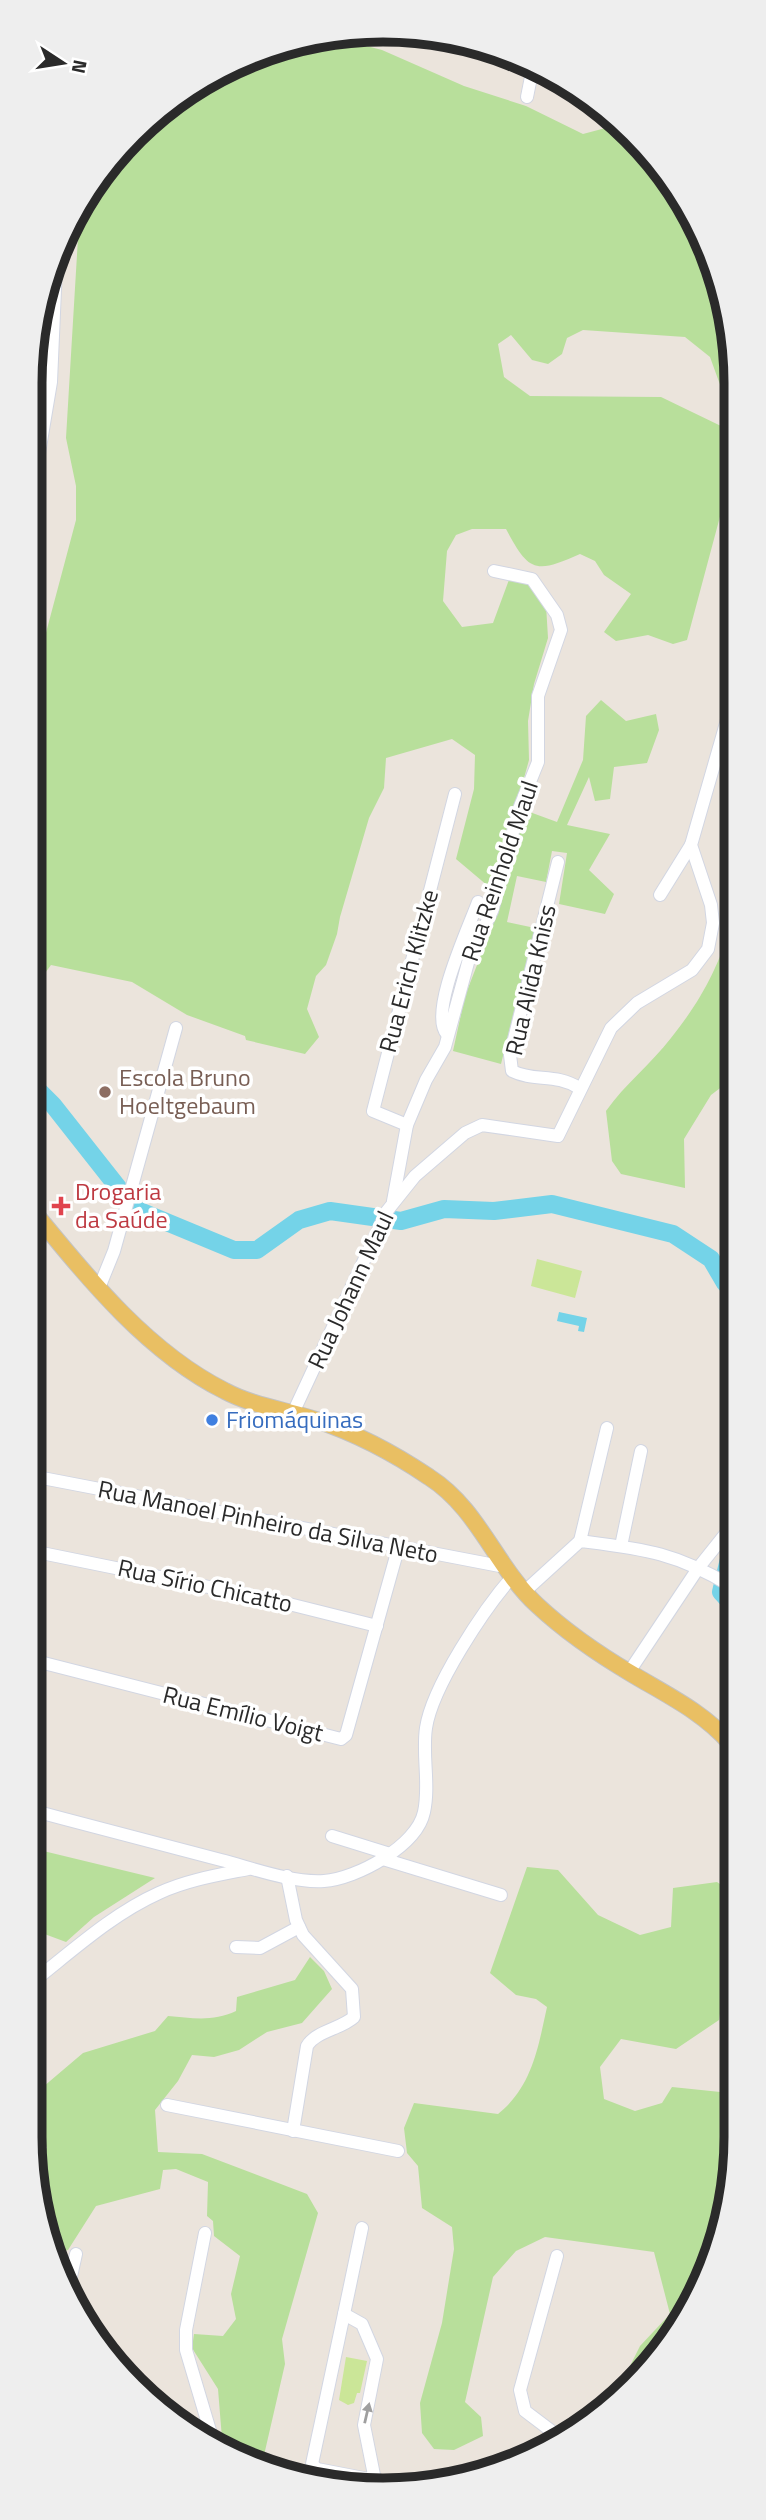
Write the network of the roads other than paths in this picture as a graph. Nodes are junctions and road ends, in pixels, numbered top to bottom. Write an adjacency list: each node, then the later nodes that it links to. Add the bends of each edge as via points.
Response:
1 (531, 76): 2 (street)
2 (527, 97)
3 (55, 292): 4 (street, via 51,382)
4 (42, 435)
5 (494, 570): 13 (street, Rua Reinhold Maul, via 532,579 557,615 561,630 538,696 538,762 519,809 492,911 469,959)
6 (724, 730): 8 (street)
7 (455, 794): 15 (street, Rua Erich Klitzke, via 373,1111)
8 (691, 845): 10 (street); 14 (street, via 711,905 708,949 692,970 637,1003 611,1028)
9 (558, 862): 14 (street, Rua Alida Kniss, via 510,1055 512,1071 520,1075 565,1079)
10 (660, 895)
11 (478, 902): 13 (street, via 447,989 441,1024)
12 (176, 1028): 18 (street)
13 (447, 1034): 15 (street, Rua Reinhold Maul)
14 (579, 1088): 16 (street, Rua Johann Maul, via 558,1136 501,1126 473,1128 415,1176)
15 (407, 1125): 16 (street, Rua Reinhold Maul)
16 (390, 1206): 19 (street, Rua Johann Maul)
17 (42, 1222): 18 (main road)
18 (99, 1288): 19 (main road, via 152,1339 208,1382 246,1400)
19 (293, 1413): 29 (main road, via 358,1438 446,1489 478,1522)
20 (607, 1428): 24 (street)
21 (641, 1451): 25 (street)
22 (42, 1478): 26 (street, Rua Manoel Pinheiro da Silva Neto)
23 (724, 1538): 28 (street)
24 (580, 1541): 25 (street); 31 (street)
25 (621, 1546): 28 (street, via 666,1554)
26 (398, 1549): 29 (street, Rua Manoel Pinheiro da Silva Neto); 32 (street, Rua Emílio Voigt)
27 (42, 1553): 32 (street, Rua Sírio Chicatto)
28 (704, 1570): 30 (street); 34 (street)
29 (508, 1572): 31 (main road); 38 (street, via 434,1696 426,1727 424,1812 418,1829)
30 (724, 1582)
31 (524, 1592): 34 (main road, via 568,1632)
32 (377, 1626): 33 (street, Rua Emílio Voigt, via 346,1735 341,1739)
33 (42, 1663)
34 (629, 1672): 35 (main road, via 713,1724)
35 (724, 1736)
36 (42, 1813): 39 (street)
37 (332, 1836): 38 (street)
38 (387, 1857): 40 (street, via 327,1881); 41 (street)
39 (252, 1868): 40 (street); 44 (street, via 160,1892 126,1910)
40 (287, 1876): 42 (street)
41 (502, 1895)
42 (299, 1927): 43 (street, via 260,1948); 46 (street, via 352,1989 355,2012 345,2025 309,2041)
43 (236, 1947)
44 (42, 1974)
45 (167, 2105): 46 (street)
46 (293, 2131): 47 (street)
47 (398, 2151)
48 (362, 2228): 53 (street)
49 (205, 2233): 54 (street, via 186,2350)
50 (76, 2254): 52 (street)
51 (557, 2256): 55 (street, via 520,2390 525,2411)
52 (71, 2275)
53 (344, 2314): 56 (street, via 312,2464); 57 (street, one-way to 53, via 364,2426 377,2359 362,2324)
54 (210, 2431)
55 (554, 2432)
56 (347, 2476)
57 (374, 2478)

